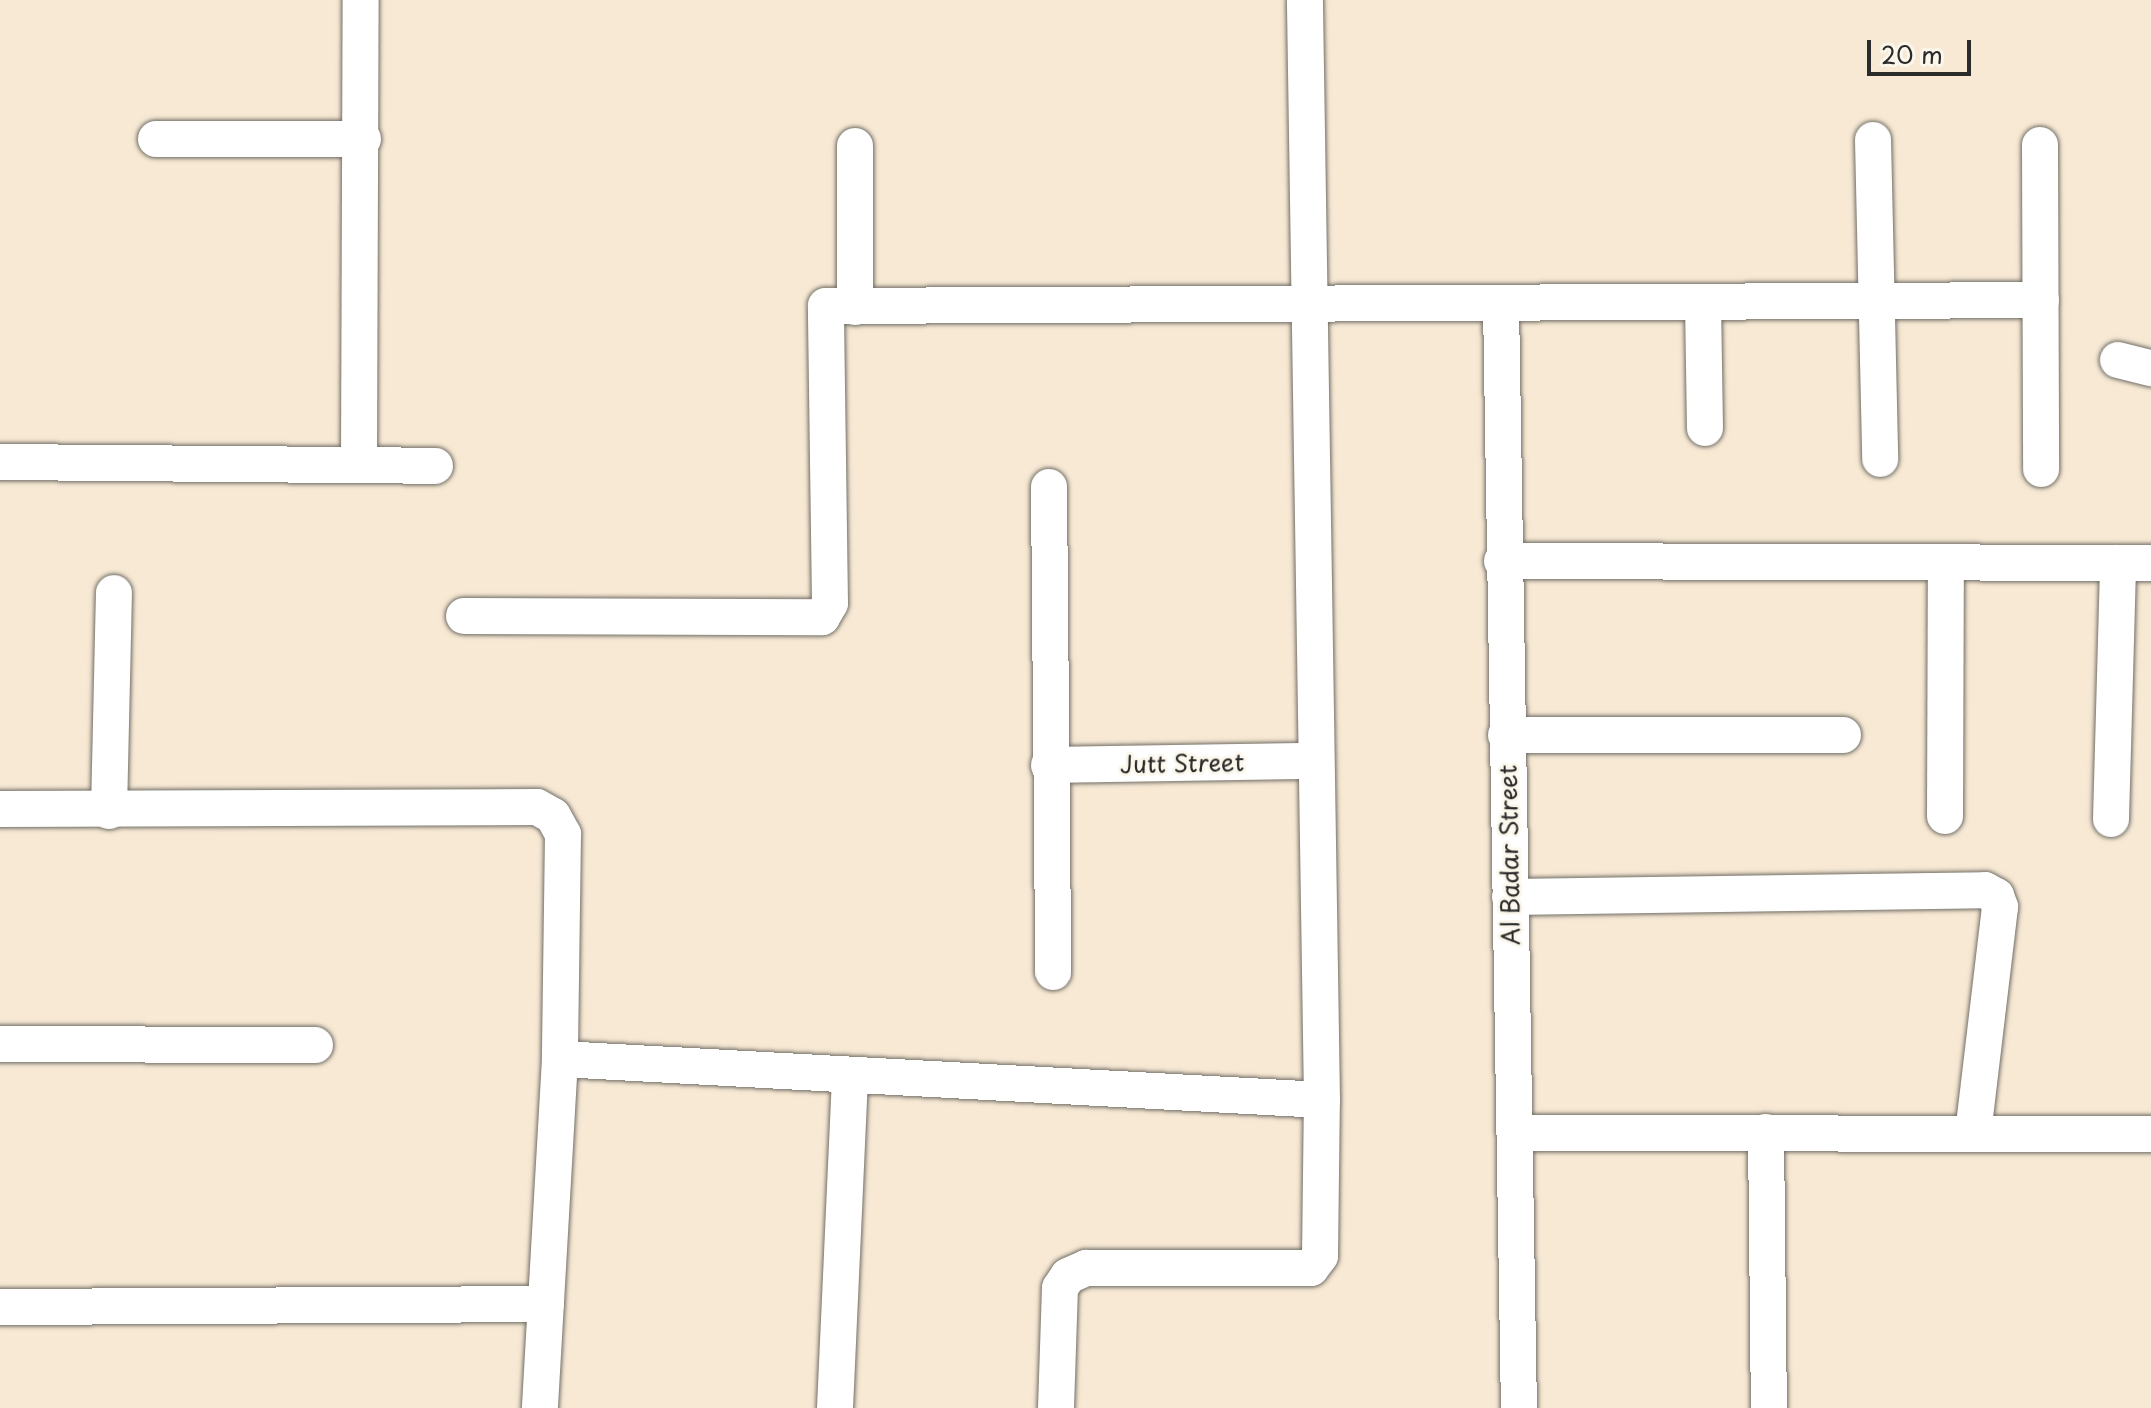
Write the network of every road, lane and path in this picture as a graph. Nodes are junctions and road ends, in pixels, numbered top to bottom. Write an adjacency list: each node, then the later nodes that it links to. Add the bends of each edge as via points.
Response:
1 (361, 0): 4 (street)
2 (1305, 0): 11 (street)
3 (156, 139): 4 (street)
4 (363, 139): 17 (street)
5 (1873, 140): 9 (street)
6 (2040, 145): 8 (street)
7 (855, 146): 13 (street)
8 (2041, 300): 9 (street); 19 (street)
9 (1879, 301): 10 (street); 15 (street)
10 (1703, 302): 12 (street); 14 (street)
11 (1309, 303): 12 (street); 13 (street); 28 (street)
12 (1501, 303): 21 (street, Al Badar Street)
13 (855, 307): 25 (street, via 826,306 830,603 822,617)
14 (1705, 428)
15 (1880, 459)
16 (0, 462): 17 (street)
17 (359, 464): 18 (street)
18 (435, 466)
19 (2041, 469)
20 (1049, 487): 29 (street)
21 (1502, 561): 22 (street); 26 (street, Al Badar Street)
22 (1946, 562): 23 (street); 32 (street)
23 (2134, 563): 33 (street)
24 (114, 593): 31 (street)
25 (464, 616)
26 (1506, 735): 27 (street); 34 (street, Al Badar Street)
27 (1843, 735)
28 (1315, 761): 29 (street, Jutt Street); 40 (street)
29 (1049, 765): 35 (street)
30 (0, 809): 31 (street)
31 (109, 811): 38 (street, via 537,807 563,834)
32 (1945, 816)
33 (2111, 819)
34 (1510, 897): 42 (street, via 1985,890 1996,896 2000,907); 43 (street, Al Badar Street)
35 (1053, 972)
36 (0, 1044): 37 (street)
37 (315, 1045)
38 (560, 1059): 39 (street); 45 (street)
39 (850, 1075): 40 (street); 48 (street)
40 (1322, 1100): 49 (street, via 1320,1256 1311,1268 1086,1268 1068,1276 1060,1288)
41 (1766, 1132): 42 (street); 43 (street); 51 (street)
42 (1973, 1132): 44 (street)
43 (1515, 1133): 50 (street, Al Badar Street)
44 (2151, 1134)
45 (546, 1304): 46 (street); 47 (street)
46 (0, 1307)
47 (540, 1408)
48 (835, 1408)
49 (1056, 1408)
50 (1519, 1408)
51 (1769, 1408)

